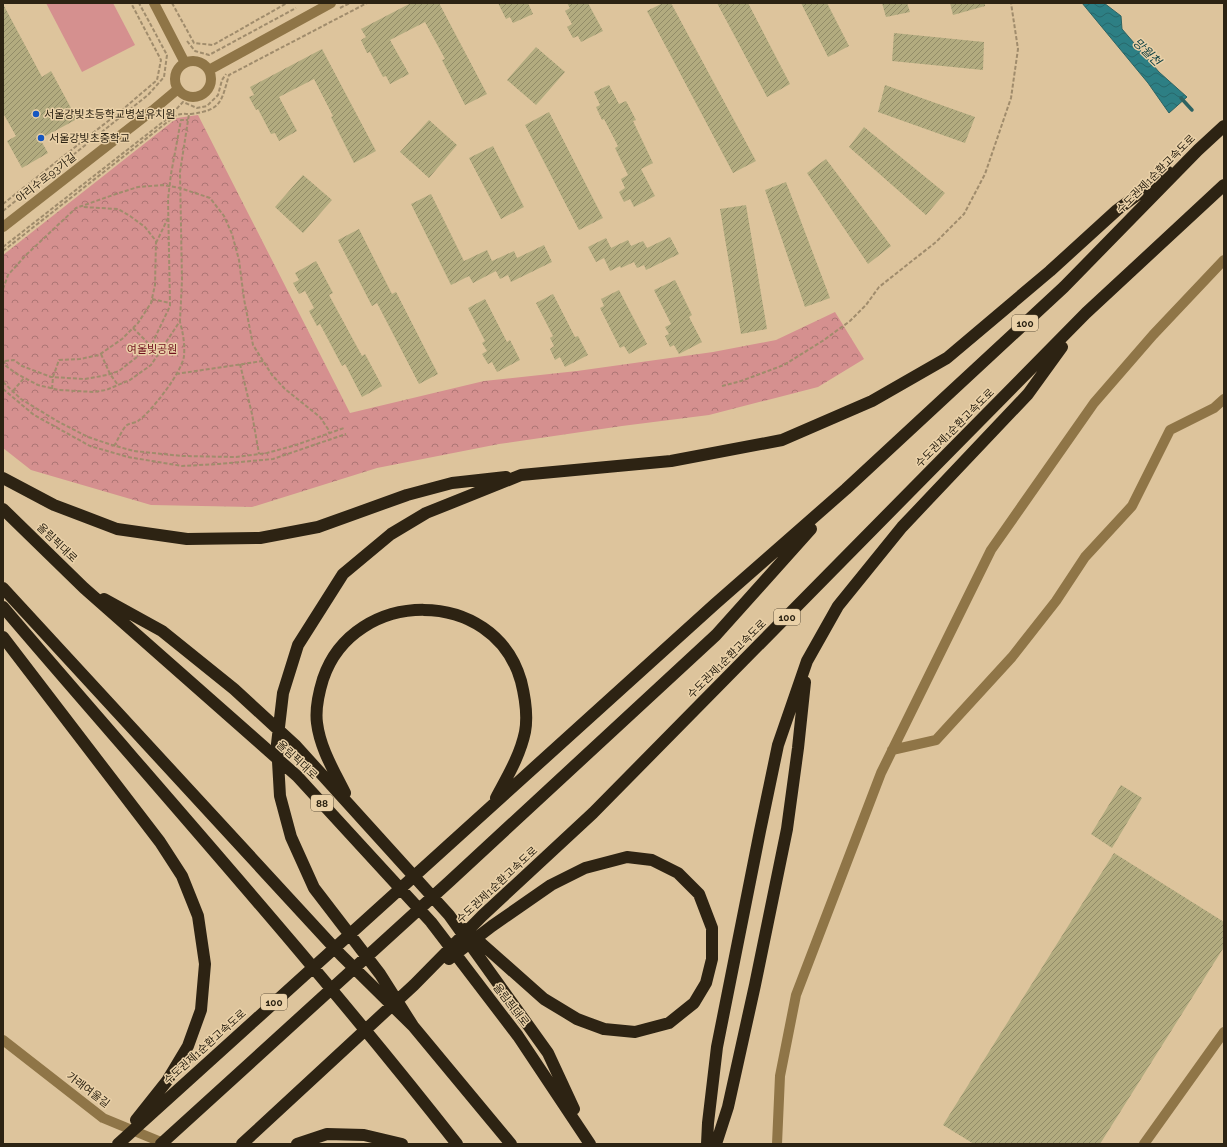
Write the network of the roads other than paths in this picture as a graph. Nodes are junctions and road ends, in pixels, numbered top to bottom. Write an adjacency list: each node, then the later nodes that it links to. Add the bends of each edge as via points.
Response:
1 (154, 3): 3 (street)
2 (334, 7): 4 (street)
3 (185, 63): 4 (street, via 200,62); 5 (street, via 176,72)
4 (209, 70): 5 (street, via 209,88 200,96 188,96)
5 (178, 89): 9 (street, 아리수로93가길)
6 (1224, 126): 7 (highway, 수도권제1순환고속도로 / 100)
7 (1198, 150): 13 (highway, via 1117,210 1050,271 947,358 872,401 782,440 671,461); 15 (highway, 수도권제1순환고속도로 / 100, via 1064,287)
8 (1224, 184): 11 (highway, 수도권제1순환고속도로 / 100)
9 (3, 227)
10 (1224, 260): 22 (street, via 1153,335 1094,403 991,550)
11 (1086, 314): 21 (highway, via 1028,394 902,527 838,606); 26 (highway, 수도권제1순환고속도로 / 100, via 593,813 482,916)
12 (1224, 399): 22 (street, via 1214,408 1170,430 1132,506 1084,557 1056,601 1012,657 936,740)
13 (521, 475): 14 (highway, via 452,483 407,495 318,527 260,538 187,539 117,528 54,505); 27 (highway, via 426,513 391,534 343,574 298,645 284,693 277,744 280,796 291,837 314,888 380,974)
14 (3, 478)
15 (846, 489): 23 (highway, 수도권제1순환고속도로 / 100); 31 (highway, 수도권제1순환고속도로 / 100, via 716,635)
16 (3, 509): 18 (highway, 올림픽대로 / 88)
17 (3, 588): 27 (highway, via 341,955)
18 (84, 588): 24 (highway, via 162,631 234,689 296,746); 38 (highway, 올림픽대로 / 88, via 297,776 425,917 518,1036)
19 (3, 607): 36 (highway, via 288,938)
20 (3, 637): 30 (highway, via 160,842 182,876 198,916 205,964 201,1010 188,1046 167,1080)
21 (807, 661): 39 (highway, via 778,745 763,816 717,1047); 40 (highway, via 787,828 728,1107)
22 (892, 750): 41 (street, via 796,995 780,1076)
23 (492, 806): 24 (highway, via 518,757 525,731 525,698 517,669 506,650 490,632 468,619 426,610 403,611 361,627 343,643 327,667 318,694 317,723 326,754); 30 (highway, 수도권제1순환고속도로 / 100)
24 (352, 807): 25 (highway)
25 (449, 915): 26 (highway, via 544,999 577,1019 604,1029 635,1032 669,1023 694,1003 706,983 712,960 712,928 700,894 678,873 652,860 627,857 585,868 551,886 492,926); 38 (highway, via 548,1053)
26 (414, 985): 33 (highway, 수도권제1순환고속도로 / 100)
27 (413, 1026): 37 (highway)
28 (1224, 1032): 42 (street)
29 (3, 1040): 32 (street, 가래여울길, via 103,1118)
30 (117, 1144)
31 (161, 1144)
32 (166, 1144)
33 (242, 1144)
34 (298, 1144): 35 (highway, via 327,1134 364,1135)
35 (402, 1144)
36 (457, 1144)
37 (511, 1144)
38 (590, 1144)
39 (707, 1144)
40 (716, 1144)
41 (777, 1144)
42 (1144, 1144)

